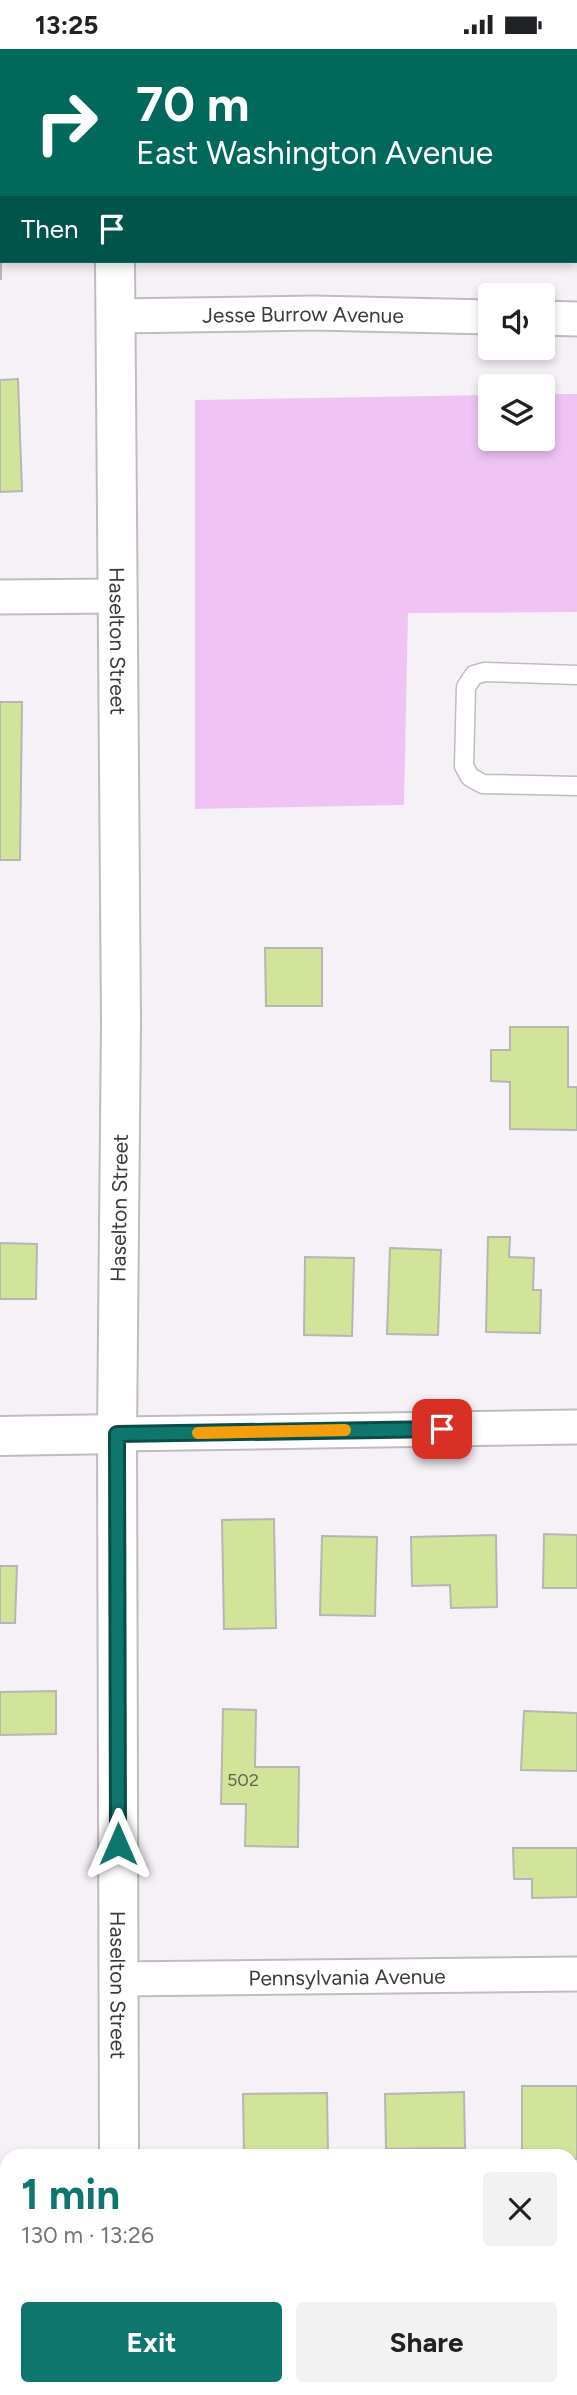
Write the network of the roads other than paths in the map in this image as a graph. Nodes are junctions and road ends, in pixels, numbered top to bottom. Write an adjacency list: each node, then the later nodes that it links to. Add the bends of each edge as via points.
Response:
1 (116, 263): 2 (street, Haselton Street)
2 (116, 316): 3 (street, Jesse Burrow Avenue); 6 (street, Haselton Street)
3 (478, 317)
4 (555, 319): 5 (street)
5 (577, 319)
6 (117, 596): 7 (street); 11 (street, Haselton Street, via 121,1022)
7 (0, 597)
8 (577, 675): 9 (lane, via 474,675 466,687 464,767 483,784)
9 (577, 786)
10 (577, 1427): 11 (street)
11 (117, 1434): 12 (street); 14 (street, Haselton Street)
12 (0, 1436)
13 (577, 1974): 14 (street, Pennsylvania Avenue)
14 (118, 1979): 15 (street, Haselton Street)
15 (119, 2149)

